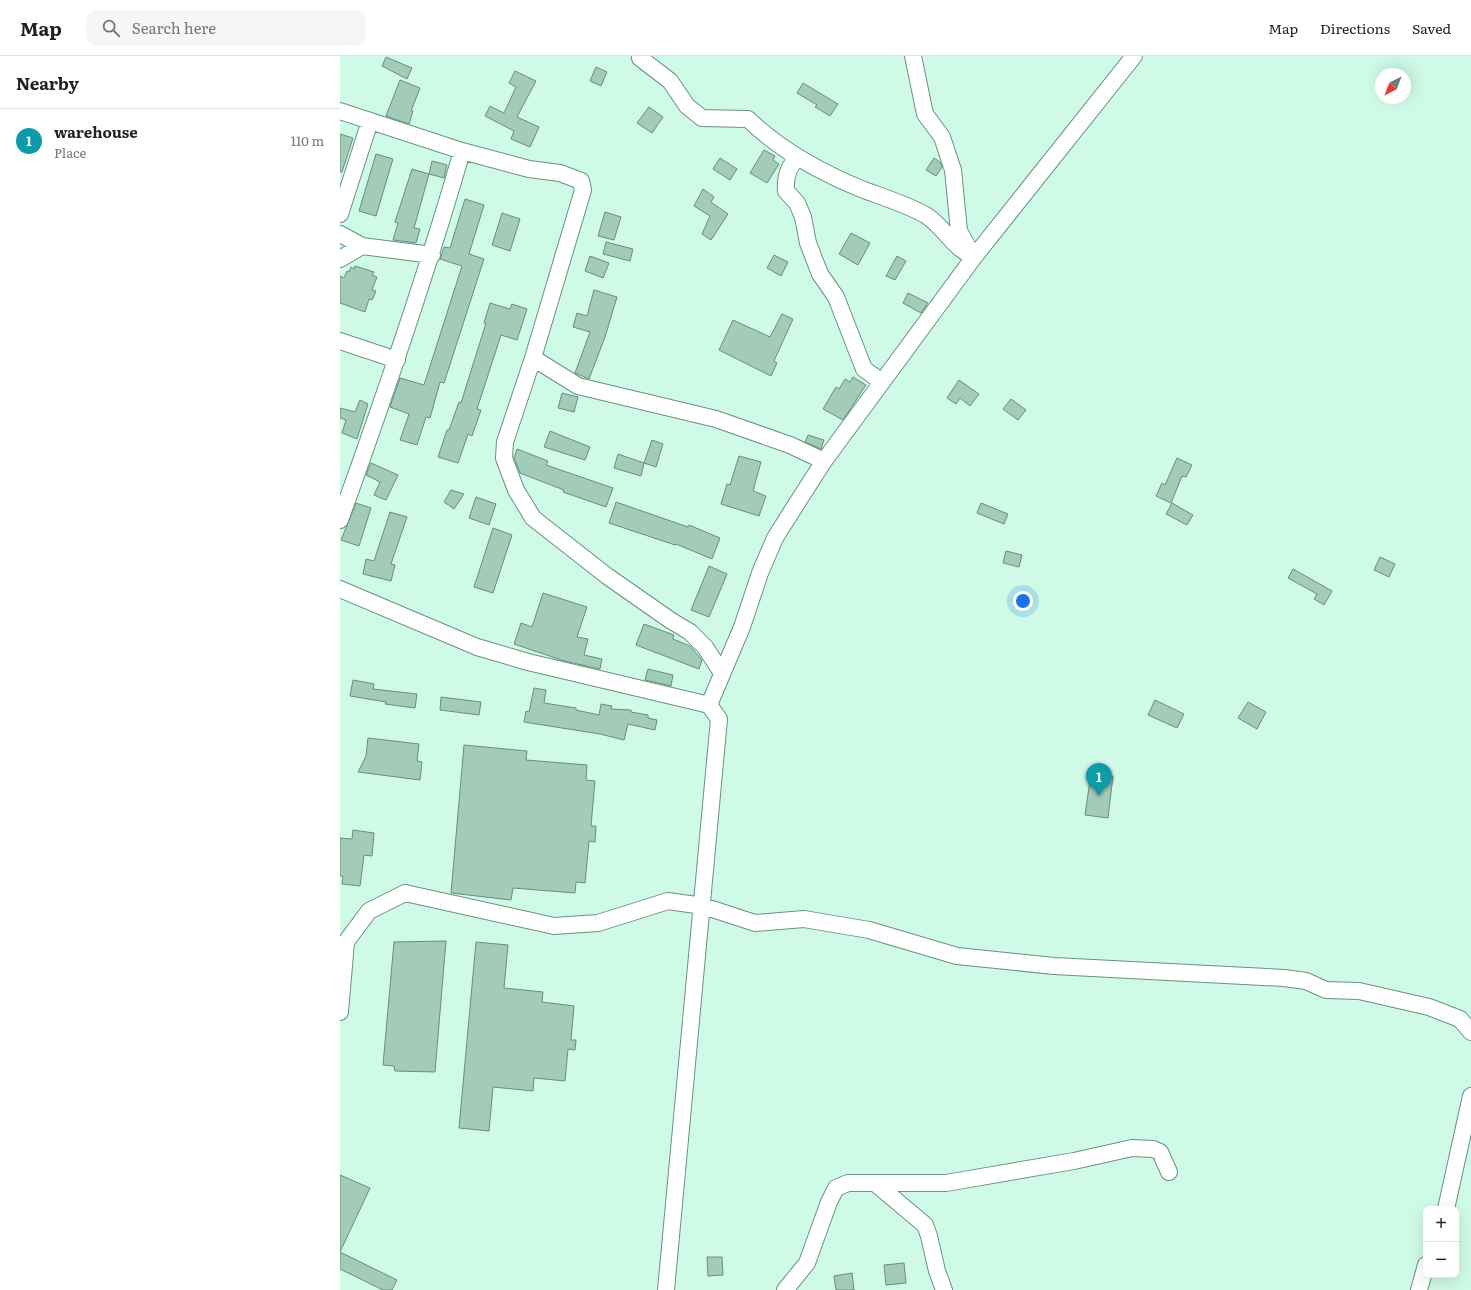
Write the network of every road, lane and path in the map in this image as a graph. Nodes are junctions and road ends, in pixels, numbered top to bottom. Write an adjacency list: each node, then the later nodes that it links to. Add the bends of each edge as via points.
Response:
1 (913, 56): 12 (street, via 925,114 942,137 953,170 958,231)
2 (1134, 56): 12 (street)
3 (640, 58): 7 (street, via 670,81 687,106 702,118 748,119)
4 (340, 111): 5 (street)
5 (370, 121): 6 (street); 8 (street)
6 (462, 152): 11 (street); 15 (street, via 528,169 560,173 581,181 583,190)
7 (797, 158): 12 (street, via 926,216 946,233 962,252); 17 (street, via 791,165 786,191 797,203 812,255 820,274 836,297 864,369)
8 (340, 214)
9 (340, 234): 10 (street)
10 (362, 246): 11 (street); 13 (street)
11 (432, 255): 16 (street)
12 (974, 257): 17 (street)
13 (340, 259)
14 (340, 341): 16 (street)
15 (533, 358): 18 (street, via 578,386 716,419 790,445); 21 (street, via 504,442 504,458 516,490 533,518 607,576 690,632 705,647)
16 (397, 360): 19 (street)
17 (882, 382): 18 (street)
18 (824, 461): 21 (street, via 775,538)
19 (340, 520)
20 (340, 589): 22 (street, via 478,647 528,662)
21 (722, 673): 22 (street)
22 (709, 705): 23 (street, via 719,719)
23 (703, 906): 24 (street, via 668,901 598,923 554,926 404,893 369,911 346,942); 25 (street, via 756,923 804,919 869,930 957,956 1054,966 1306,981 1326,990 1359,991 1429,1007 1460,1019); 31 (street)
24 (340, 1012)
25 (1471, 1032)
26 (1471, 1096): 29 (street)
27 (1170, 1172): 28 (street, via 1160,1152 1132,1148 1074,1161 946,1183)
28 (875, 1183): 32 (street, via 848,1183 836,1188 807,1263); 33 (street, via 925,1225)
29 (1447, 1206)
30 (1423, 1276): 34 (street)
31 (666, 1290)
32 (785, 1290)
33 (944, 1290)
34 (1419, 1290)

